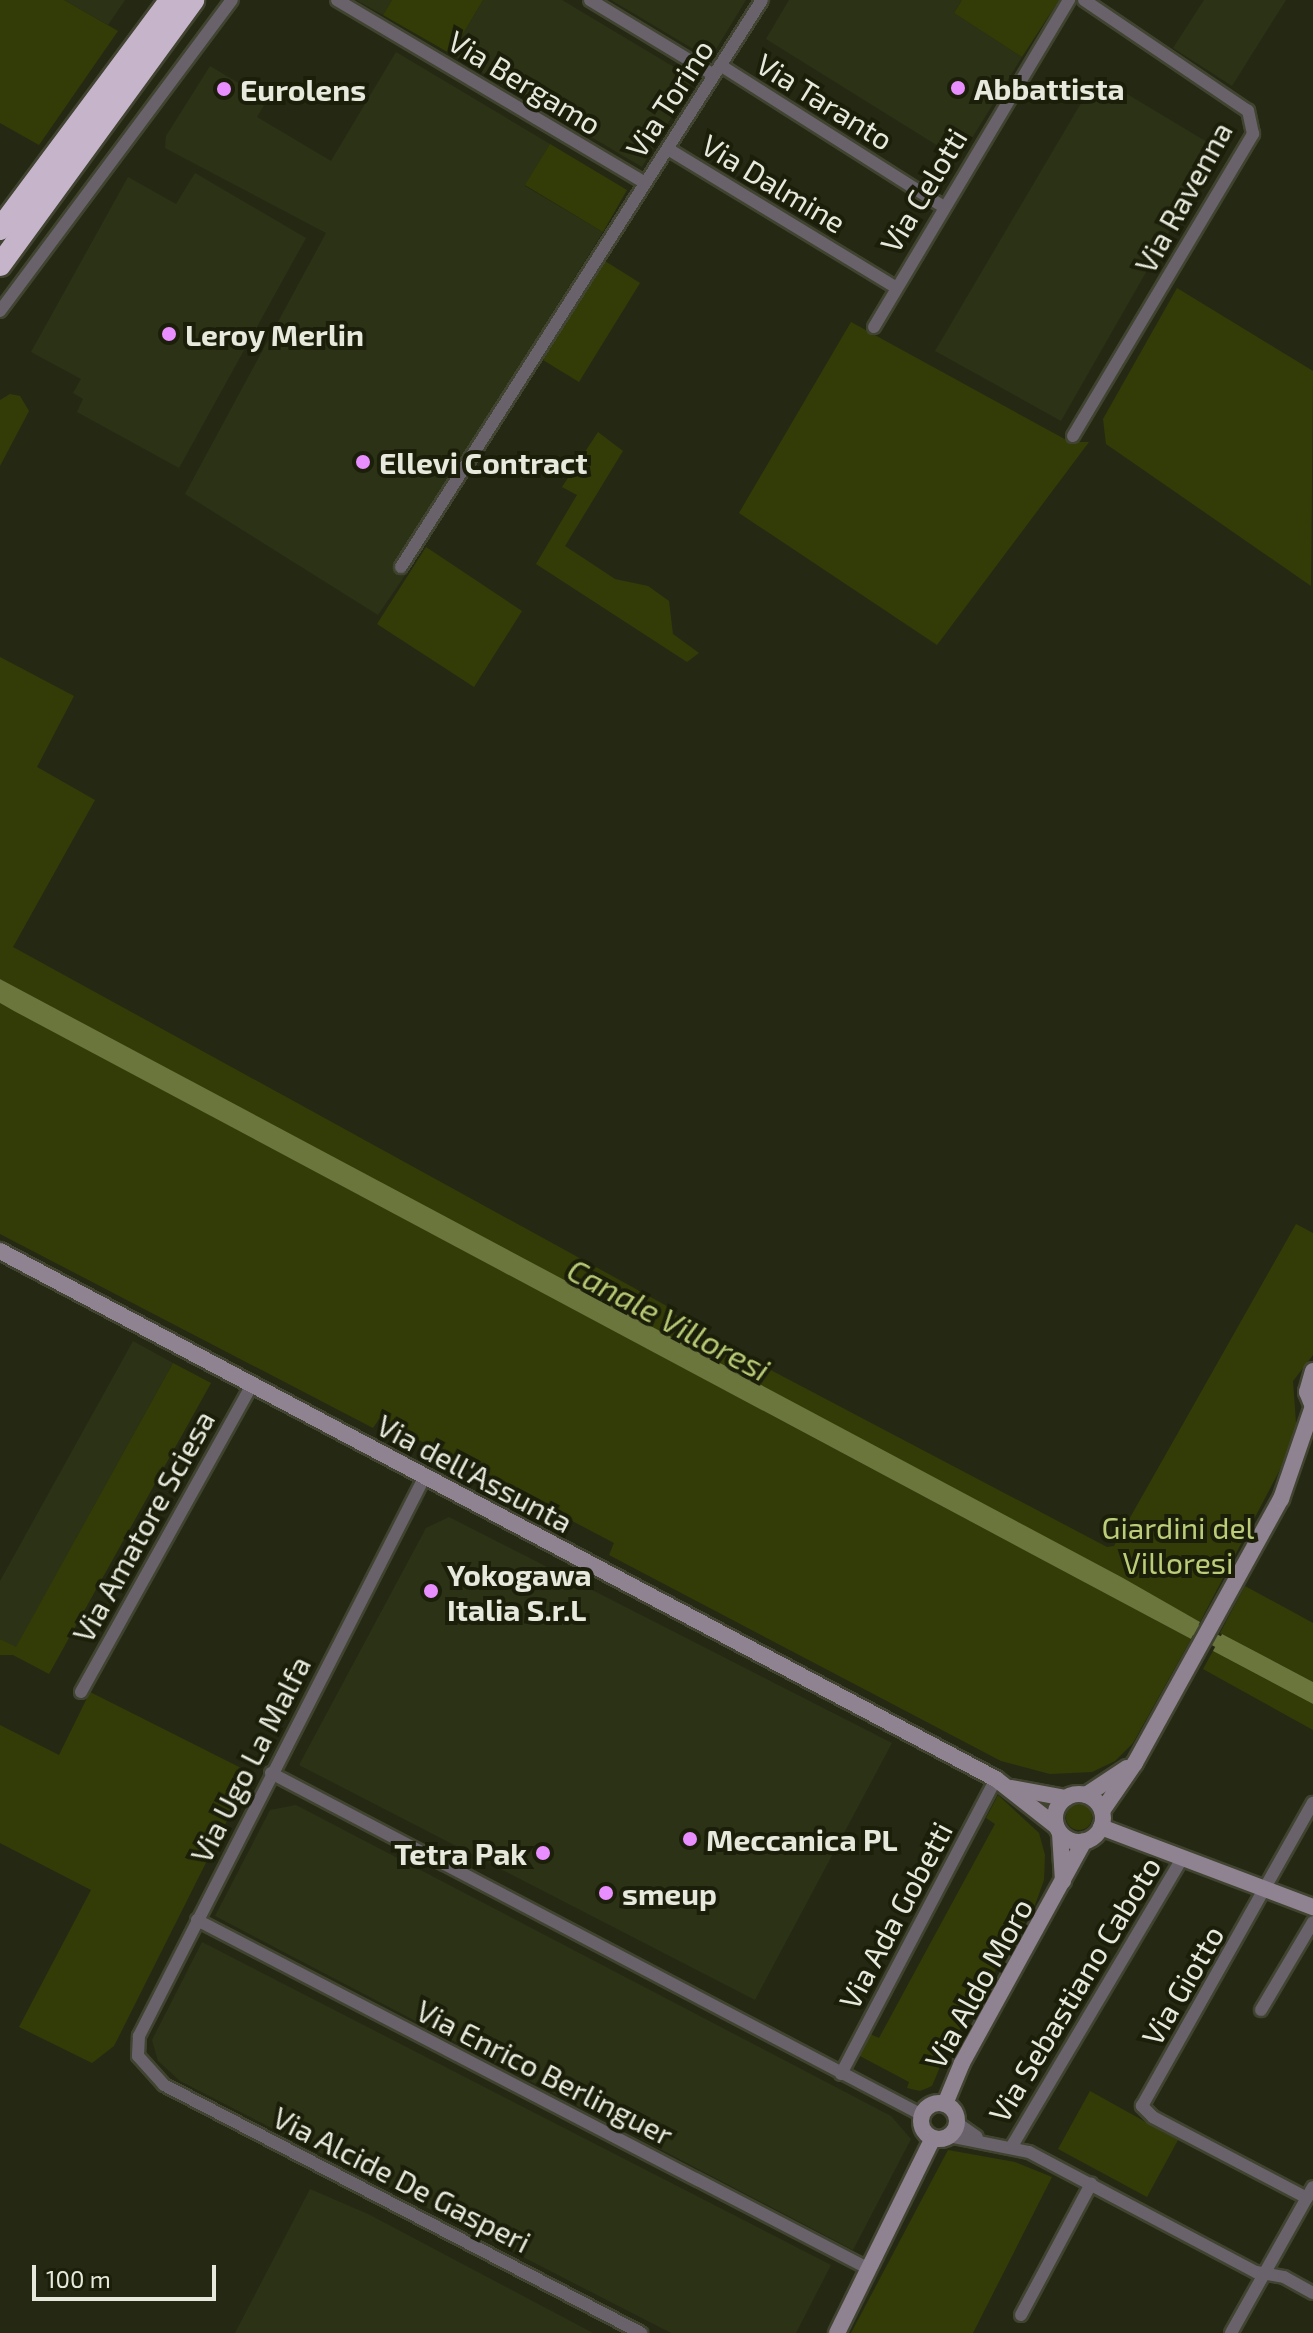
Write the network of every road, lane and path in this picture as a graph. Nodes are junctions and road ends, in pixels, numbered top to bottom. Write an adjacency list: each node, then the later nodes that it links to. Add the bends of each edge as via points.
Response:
1 (171, 0): 10 (highway)
2 (193, 0): 11 (highway)
3 (201, 0): 11 (highway)
4 (232, 0): 19 (street)
5 (337, 0): 14 (street, Via Bergamo)
6 (590, 0): 12 (street, Via Taranto)
7 (762, 0): 12 (street, Via Torino)
8 (1069, 0): 15 (street, Via Celotti)
9 (1084, 0): 21 (street, Via Ravenna, via 1248,111 1253,134)
10 (156, 10): 16 (highway)
11 (150, 59): 17 (highway)
12 (717, 70): 13 (street, Via Torino); 15 (street, Via Taranto)
13 (668, 149): 14 (street, Via Torino); 18 (street, Via Dalmine)
14 (645, 183): 22 (street, Via Torino)
15 (942, 206): 18 (street, Via Celotti)
16 (6, 221)
17 (0, 265)
18 (895, 287): 20 (street, Via Celotti)
19 (0, 311)
20 (874, 327)
21 (1073, 436)
22 (401, 567)
23 (0, 1251): 25 (street, Via dell'Assunta)
24 (1313, 1371): 26 (street, via 1307,1392)
25 (251, 1386): 28 (street, Via dell'Assunta); 30 (street, Via Amatore Sciesa)
26 (1313, 1406): 29 (street)
27 (1313, 1449): 29 (street)
28 (424, 1478): 32 (street, Via Ugo La Malfa); 33 (street, Via dell'Assunta)
29 (1286, 1489): 31 (street)
30 (81, 1692)
31 (1135, 1763): 34 (street); 37 (street)
32 (271, 1773): 44 (street, Via Ugo La Malfa); 48 (street)
33 (1003, 1784): 35 (street, Via dell'Assunta); 38 (street, Via dell'Assunta); 48 (street, Via Ada Gobetti)
34 (1086, 1795): 35 (street); 37 (street)
35 (1066, 1798): 38 (street, via 1056,1810)
36 (1313, 1803): 42 (street, Via Giotto)
37 (1101, 1819): 39 (street); 40 (street)
38 (1058, 1829): 39 (street); 41 (street, Via Aldo Moro)
39 (1084, 1841): 41 (street, Via Aldo Moro)
40 (1182, 1859): 42 (street); 52 (street, Via Sebastiano Caboto)
41 (1062, 1890): 49 (street, Via Aldo Moro, via 983,2025)
42 (1267, 1891): 43 (street); 54 (street, Via Giotto, via 1142,2106 1153,2117)
43 (1313, 1907)
44 (197, 1920): 47 (street, Via Ugo La Malfa, via 139,2036); 55 (street, Via Enrico Berlinguer)
45 (1313, 1922): 46 (street)
46 (1261, 2010)
47 (142, 2066): 59 (street, Via Alcide De Gasperi, via 164,2085)
48 (841, 2074): 50 (street)
49 (945, 2104): 50 (street, via 929,2106); 51 (street)
50 (922, 2115): 51 (street, via 922,2126)
51 (947, 2132): 52 (street); 55 (street)
52 (1012, 2146): 53 (street)
53 (1091, 2184): 56 (street); 58 (street)
54 (1310, 2193): 56 (street)
55 (869, 2269): 60 (street)
56 (1266, 2276): 57 (street, via 1284,2277); 61 (street)
57 (1313, 2293)
58 (1021, 2315)
59 (641, 2333)
60 (837, 2333)
61 (1231, 2333)

